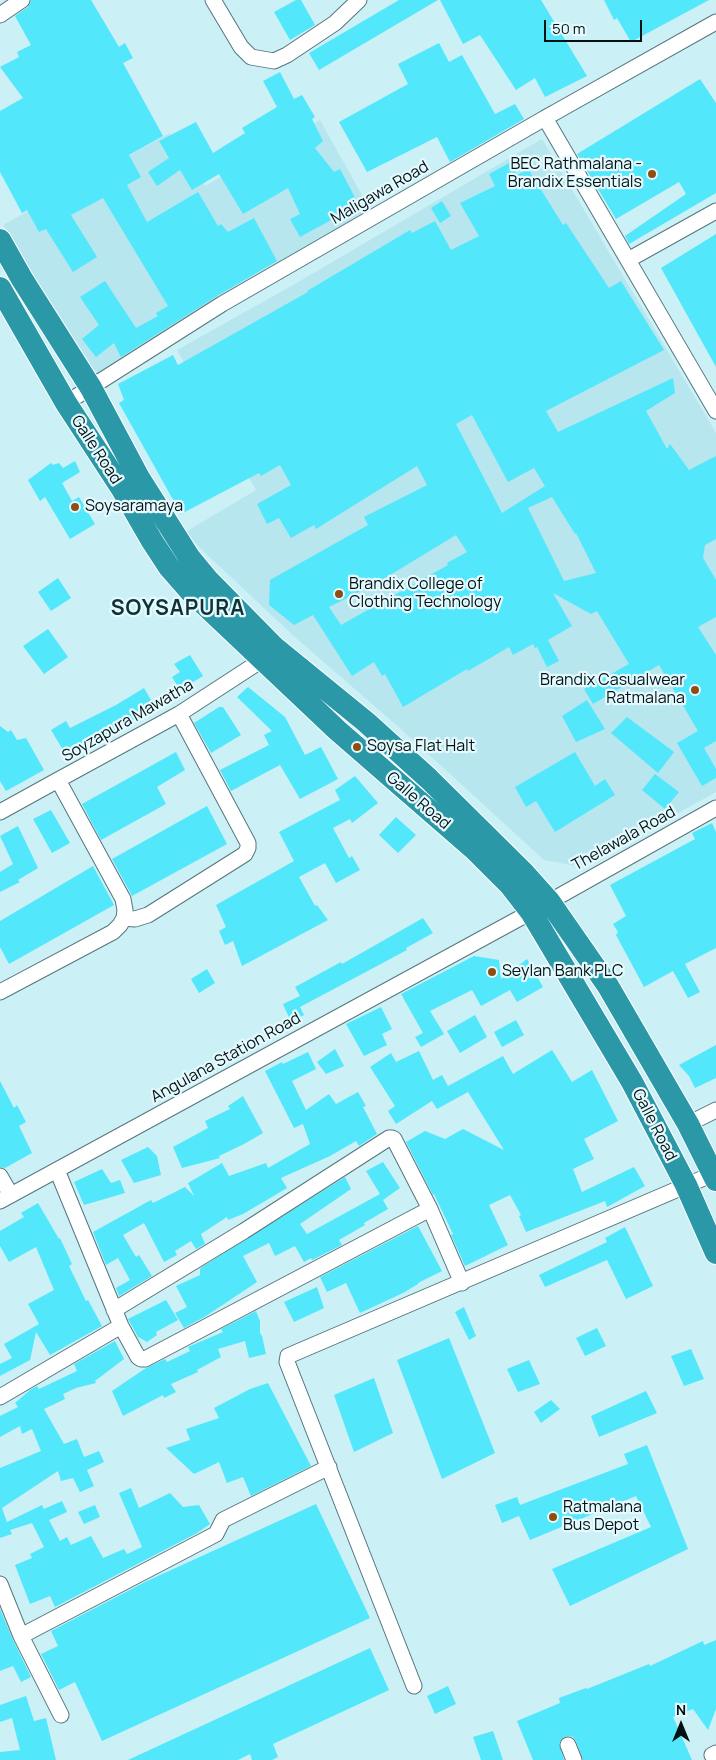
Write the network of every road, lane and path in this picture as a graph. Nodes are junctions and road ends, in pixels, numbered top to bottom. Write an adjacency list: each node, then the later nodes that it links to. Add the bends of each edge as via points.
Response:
1 (22, 0): 4 (street)
2 (213, 0): 3 (street, via 241,47 251,57 274,61 335,24)
3 (359, 0)
4 (0, 15)
5 (716, 22): 7 (street, Maligawa Road)
6 (716, 26): 7 (street)
7 (545, 118): 10 (street); 12 (street, Maligawa Road, via 222,304)
8 (716, 211): 10 (street)
9 (0, 240): 12 (highway, Galle Road)
10 (628, 260): 14 (street)
11 (0, 288): 13 (highway, Galle Road)
12 (91, 388): 13 (street, Maligawa Road); 15 (highway, Galle Road, via 139,478 189,557)
13 (66, 403): 15 (highway, Galle Road, via 169,566 190,591)
14 (716, 411)
15 (268, 654): 16 (street, Soyzapura Mawatha); 20 (highway, Galle Road, via 337,730 475,850 510,885)
16 (179, 714): 17 (street, Soyzapura Mawatha); 21 (street, via 248,842 248,848 245,854 148,915)
17 (58, 780): 19 (street); 21 (street, Soyzapura Mawatha, via 123,899)
18 (716, 808): 20 (street, Thelawala Road)
19 (0, 812)
20 (540, 907): 24 (highway, Galle Road, via 608,986); 25 (street, Angulana Station Road); 28 (highway, Galle Road)
21 (124, 918): 22 (street, via 113,932)
22 (0, 992)
23 (716, 1110): 24 (street)
24 (688, 1124): 27 (highway, Galle Road)
25 (57, 1170): 29 (street, Angulana Station Road); 33 (street)
26 (0, 1176): 29 (street)
27 (715, 1177): 28 (street)
28 (686, 1185): 31 (highway, Galle Road); 32 (street)
29 (6, 1198)
30 (430, 1209): 32 (street); 33 (street, via 394,1139 389,1138 244,1232); 34 (street, via 145,1359 138,1357)
31 (716, 1253)
32 (462, 1283): 36 (street, via 288,1356 287,1362)
33 (114, 1310): 34 (street)
34 (121, 1326): 35 (street)
35 (0, 1398)
36 (329, 1467): 38 (street, via 223,1520 216,1534); 39 (street)
37 (0, 1584): 38 (street)
38 (21, 1636): 40 (street)
39 (414, 1686)
40 (61, 1714)
41 (568, 1745): 42 (street)
42 (574, 1760)

